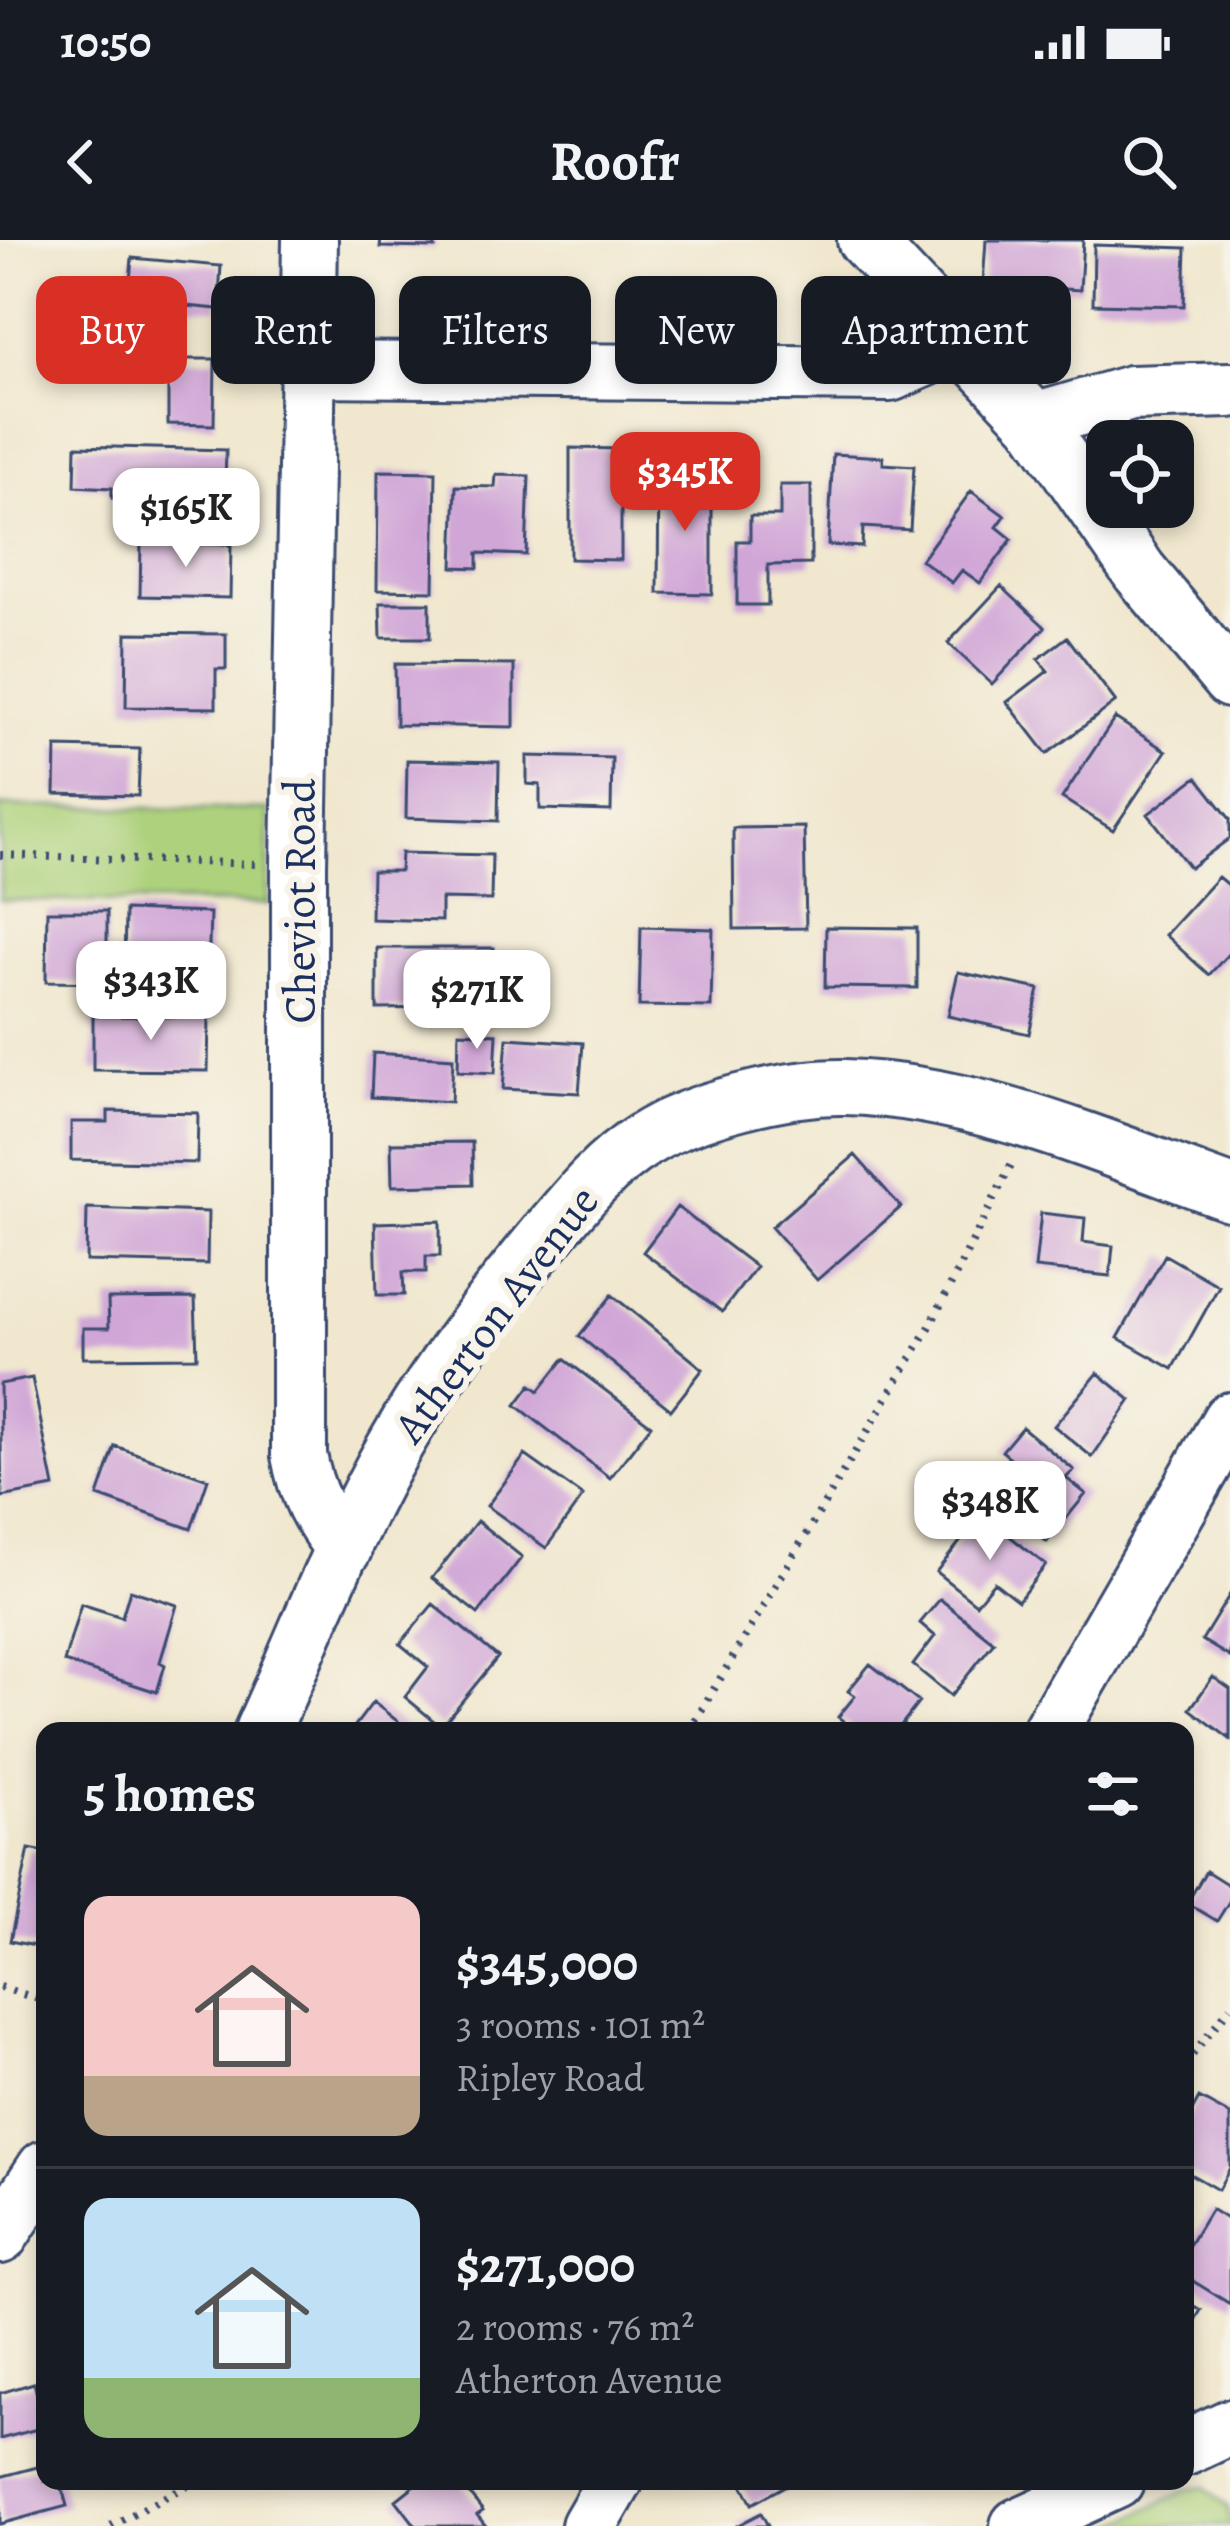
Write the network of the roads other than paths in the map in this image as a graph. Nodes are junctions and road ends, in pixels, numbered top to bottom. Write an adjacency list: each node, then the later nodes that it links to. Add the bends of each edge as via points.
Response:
1 (310, 240): 3 (street, Cheviot Road)
2 (865, 240): 4 (street)
3 (310, 276)
4 (900, 276)
5 (375, 370): 6 (street)
6 (801, 373)
7 (310, 384): 14 (street, Cheviot Road, via 299,1455 306,1493)
8 (1001, 384): 10 (street)
9 (1230, 390): 10 (street, via 1131,393)
10 (1035, 421): 11 (street, via 1138,572)
11 (1230, 680)
12 (1230, 1193): 14 (street, Atherton Avenue, via 1033,1122 849,1087 742,1102 646,1137 587,1187 520,1268 399,1438)
13 (1230, 1420): 16 (street)
14 (344, 1549): 15 (street, Atherton Avenue)
15 (266, 1722)
16 (1055, 1722)
17 (36, 2182): 18 (street)
18 (0, 2236)
19 (1230, 2428): 20 (street)
20 (1194, 2444)
21 (610, 2490): 23 (street)
22 (1096, 2490): 24 (street)
23 (589, 2526)
24 (1018, 2526)

